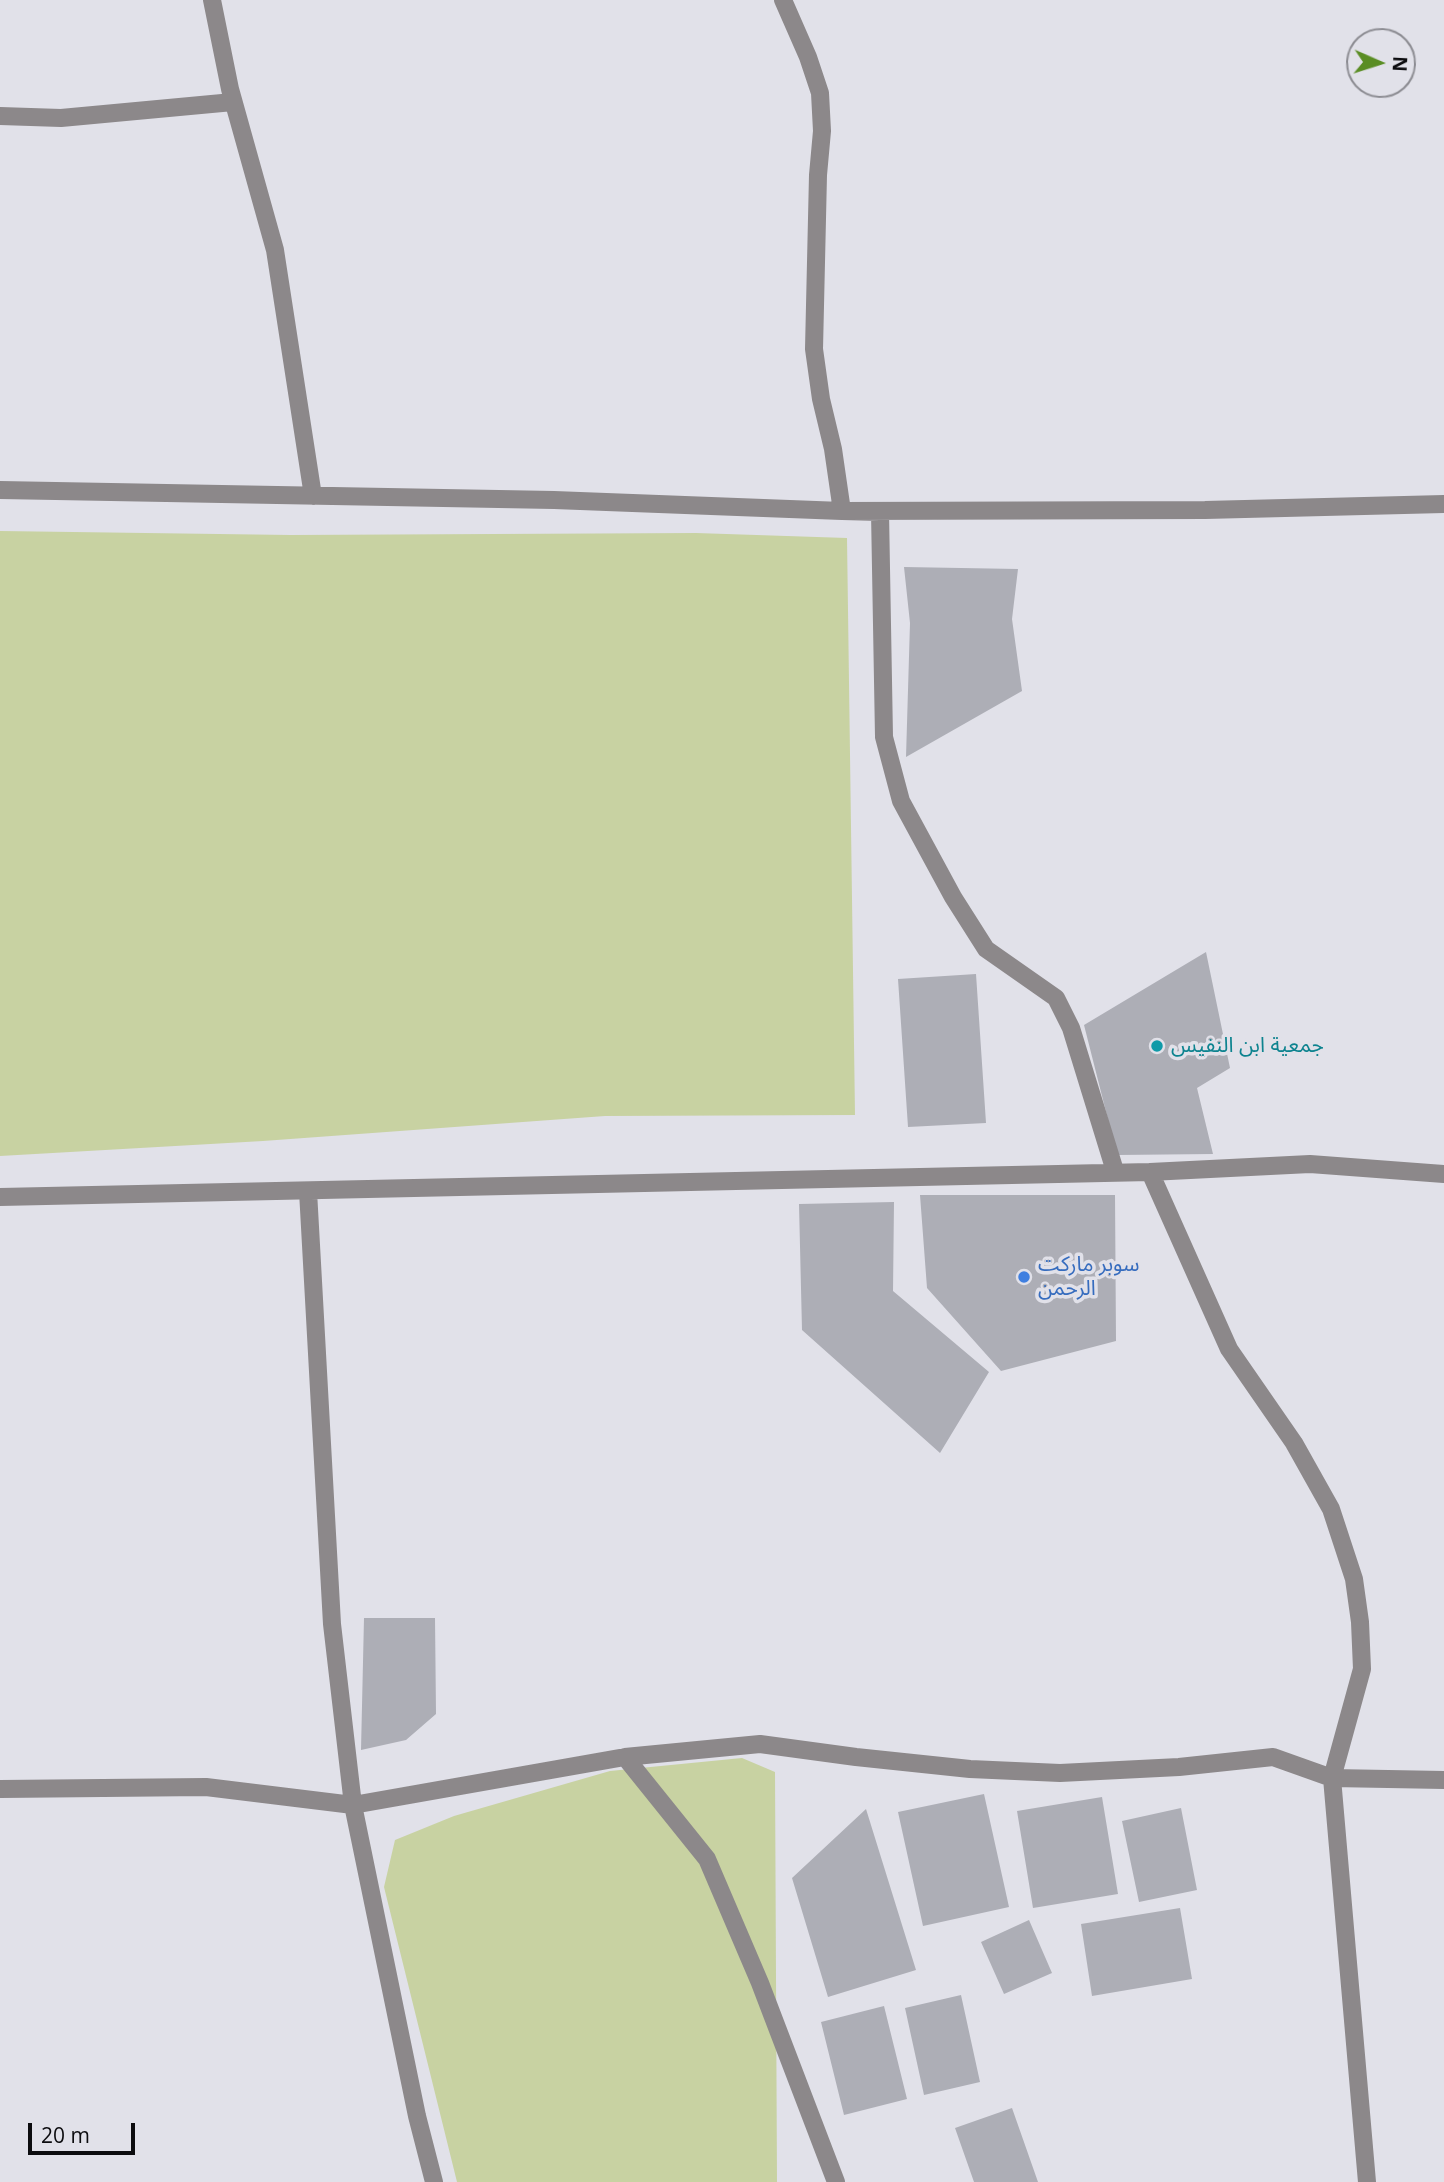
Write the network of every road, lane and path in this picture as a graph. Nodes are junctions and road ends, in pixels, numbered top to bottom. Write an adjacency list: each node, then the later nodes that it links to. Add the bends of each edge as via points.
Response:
1 (212, 0): 3 (street)
2 (783, 0): 8 (street, via 820,93 814,349)
3 (233, 102): 4 (street, via 61,118); 6 (street, via 275,250)
4 (0, 116)
5 (0, 489): 6 (street)
6 (313, 496): 8 (street)
7 (1444, 504): 8 (street)
8 (842, 511): 9 (street, via 880,512 884,737 901,801 986,949 1056,998 1071,1028)
9 (1115, 1171): 10 (street); 12 (street)
10 (1150, 1172): 11 (street, via 1310,1164); 15 (street, via 1229,1349 1294,1443 1331,1509 1354,1579 1362,1669)
11 (1444, 1174)
12 (308, 1191): 13 (street); 18 (street, via 332,1624)
13 (0, 1197)
14 (625, 1757): 15 (street, via 760,1744 932,1765 1060,1773 1273,1757); 18 (street); 20 (street, via 707,1859)
15 (1332, 1778): 16 (street); 21 (street)
16 (1444, 1780)
17 (0, 1789): 18 (street, via 206,1787)
18 (353, 1805): 19 (street)
19 (434, 2182)
20 (836, 2182)
21 (1367, 2182)

